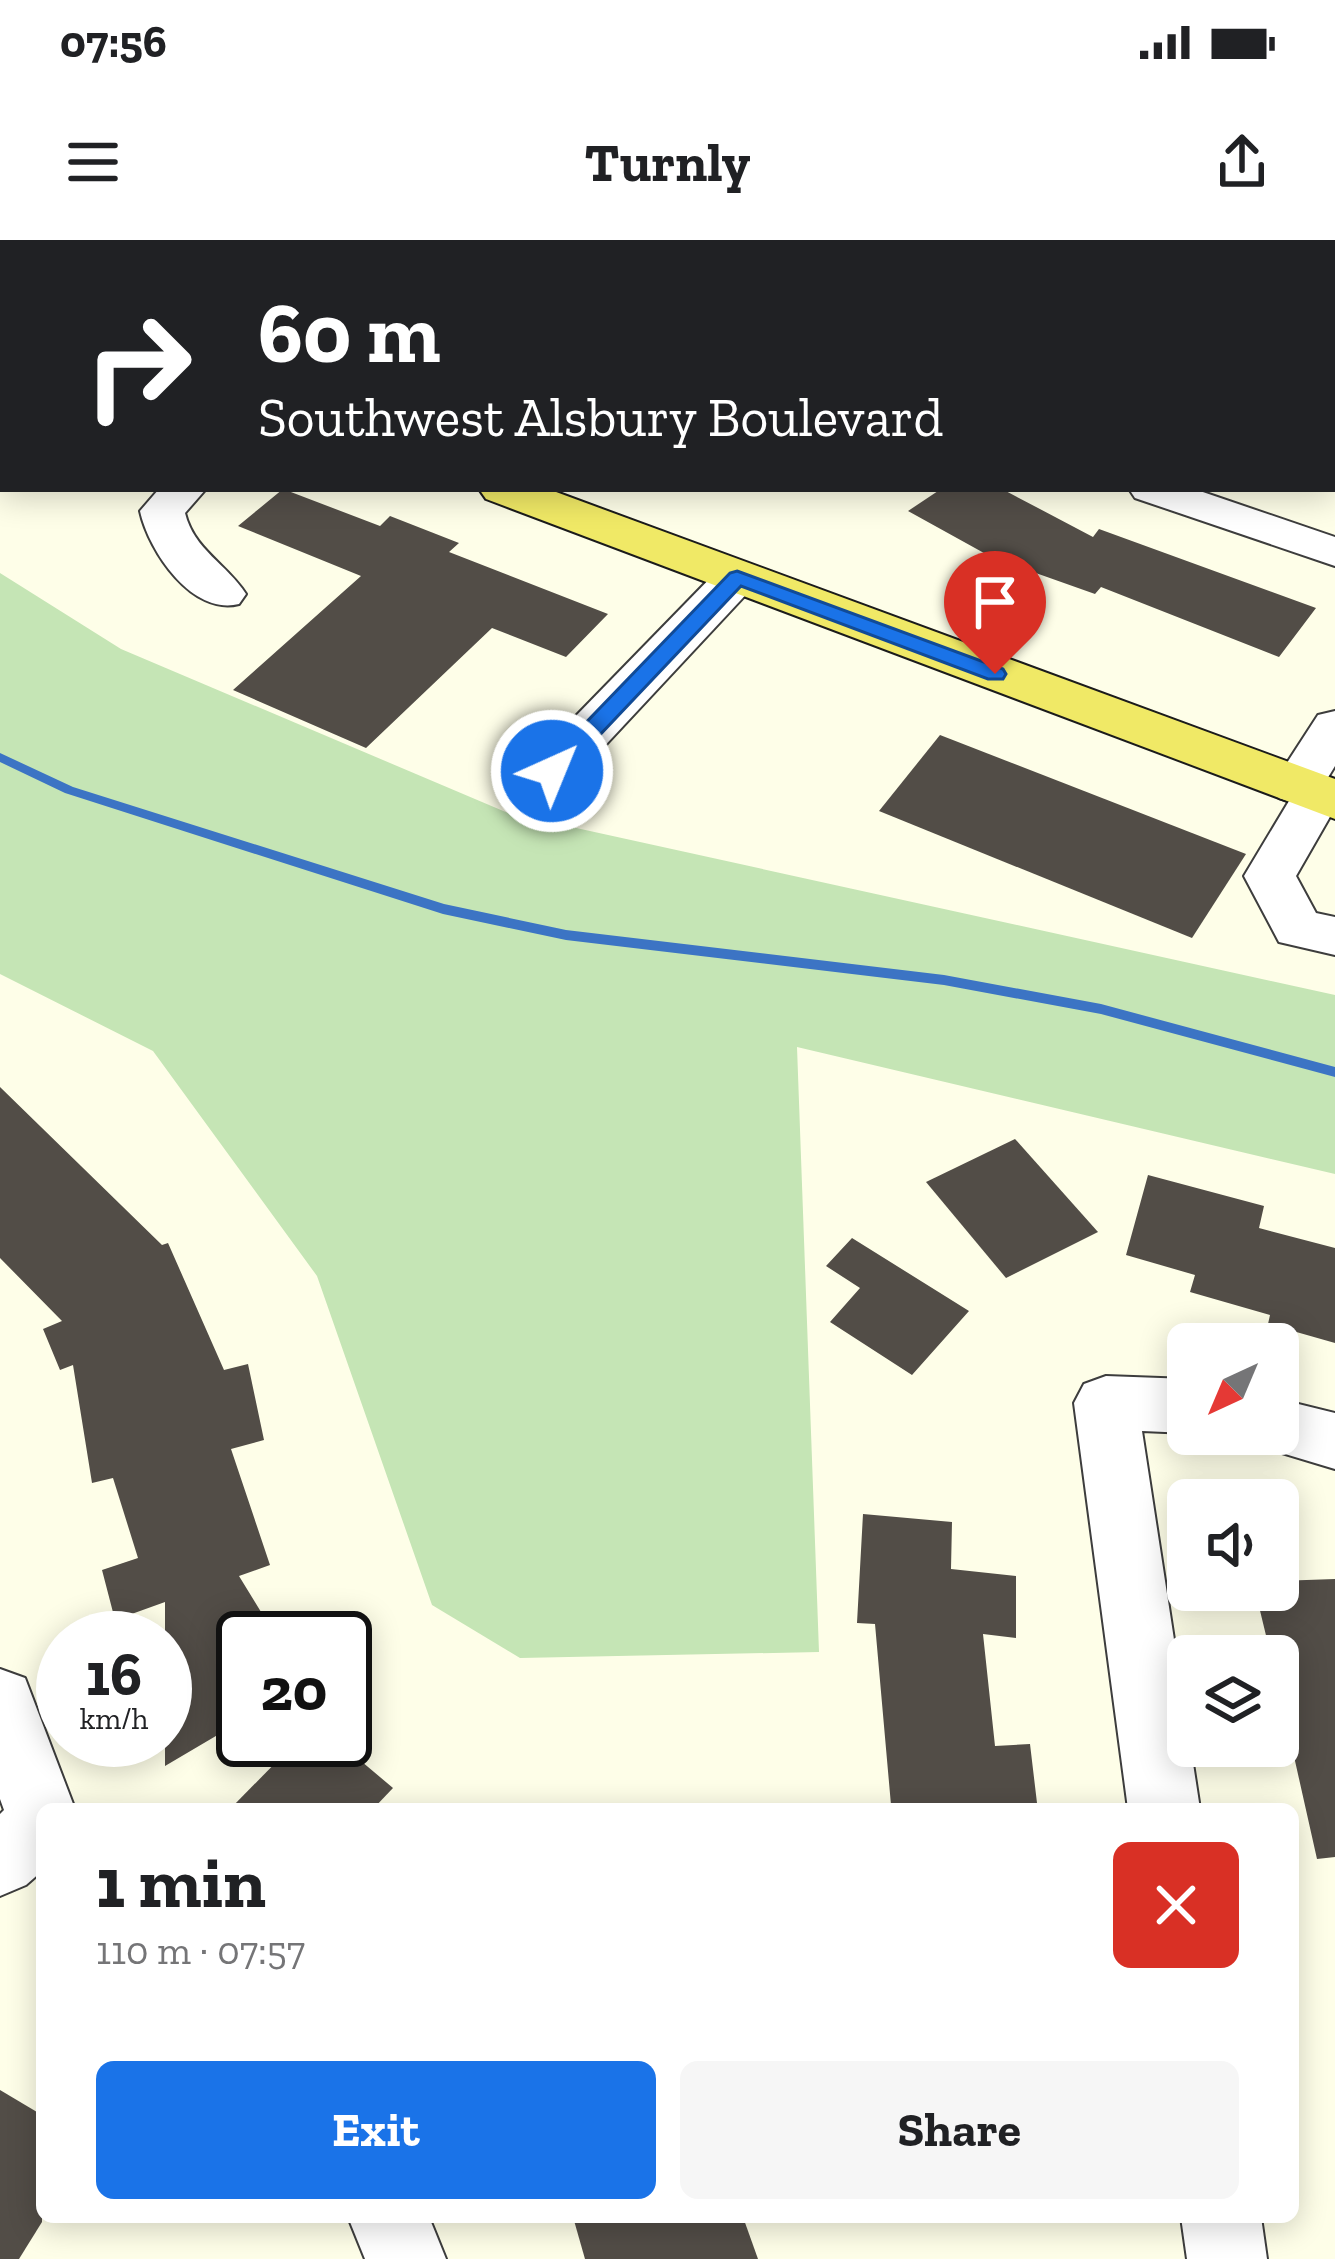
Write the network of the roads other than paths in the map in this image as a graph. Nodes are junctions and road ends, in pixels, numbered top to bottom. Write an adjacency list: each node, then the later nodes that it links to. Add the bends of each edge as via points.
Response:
1 (181, 492): 6 (street, via 162,511 165,530)
2 (510, 492): 5 (main road)
3 (1160, 492): 4 (street)
4 (1335, 552)
5 (737, 578): 8 (street); 9 (main road)
6 (223, 594)
7 (1335, 727): 9 (street)
8 (552, 771)
9 (1316, 794): 10 (street, via 1270,876 1298,928)
10 (1335, 936)
11 (1167, 1405): 16 (street, via 1106,1403)
12 (1299, 1432): 13 (street)
13 (1335, 1441)
14 (0, 1701): 15 (street)
15 (37, 1803)
16 (1163, 1803)
17 (36, 1830): 18 (street)
18 (0, 1860)
19 (391, 2223): 21 (street)
20 (1222, 2223): 22 (street)
21 (406, 2259)
22 (1227, 2259)

